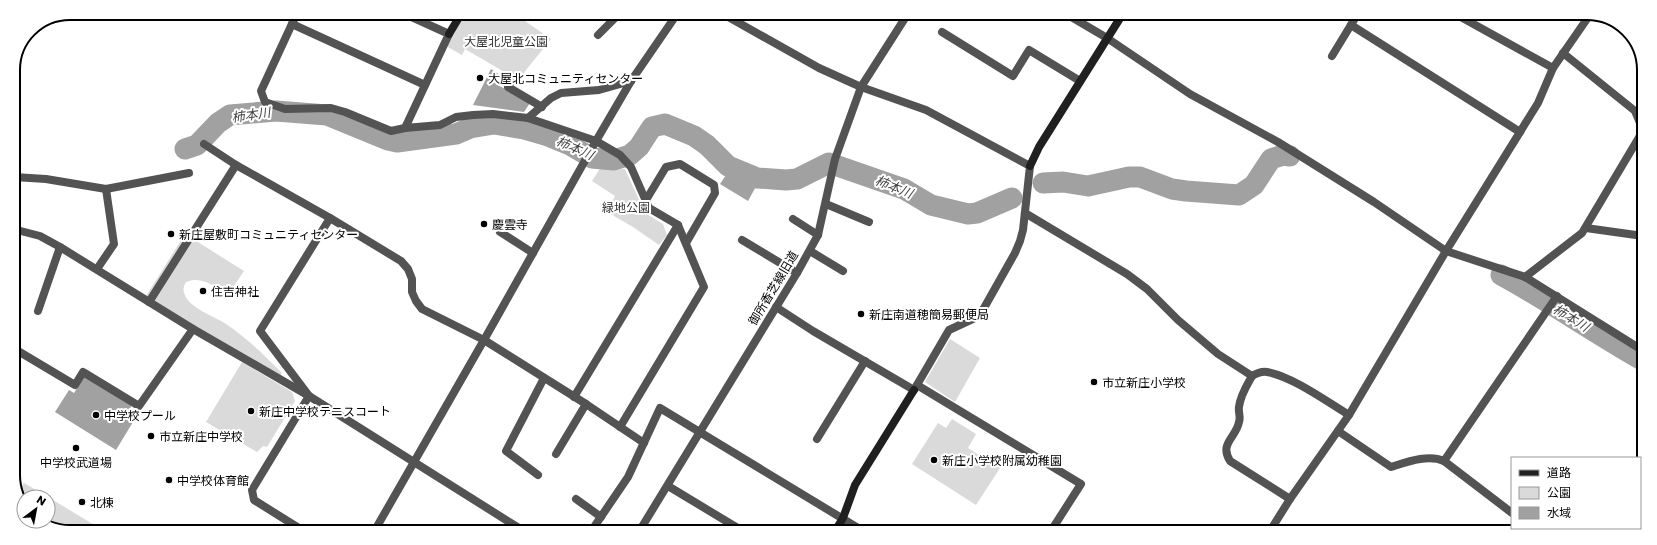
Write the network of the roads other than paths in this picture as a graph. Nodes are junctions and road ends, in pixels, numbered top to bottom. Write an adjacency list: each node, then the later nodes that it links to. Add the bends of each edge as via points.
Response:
1 (294, 20): 13 (street)
2 (418, 20): 16 (street)
3 (457, 20): 16 (street)
4 (613, 20): 17 (street)
5 (673, 20): 23 (street)
6 (734, 20): 26 (street, via 819,68)
7 (904, 20): 26 (street, 御所香芝線旧道)
8 (1076, 20): 18 (street)
9 (1119, 20): 18 (street)
10 (1354, 20): 14 (street)
11 (1466, 20): 21 (street)
12 (1586, 20): 19 (street)
13 (292, 24): 25 (street); 30 (street, via 261,91 265,102 285,109 331,108 391,131)
14 (1351, 25): 20 (street); 31 (street)
15 (942, 32): 24 (street, via 1013,76 1029,50)
16 (449, 34): 25 (street)
17 (598, 35)
18 (1107, 38): 24 (street); 56 (street, via 1190,94 1278,142)
19 (1563, 53): 21 (street); 28 (street, via 1635,111)
20 (1332, 56)
21 (1553, 68): 31 (street, via 1538,103)
22 (511, 81): 27 (street, via 508,87)
23 (631, 81): 27 (street, via 599,90 561,93); 32 (street)
24 (1080, 81): 36 (street)
25 (425, 85): 30 (street)
26 (861, 87): 36 (street, via 926,110); 41 (street, 御所香芝線旧道, via 835,160)
27 (542, 107): 29 (street)
28 (1637, 116)
29 (528, 118): 30 (street, via 493,114 473,115 456,117 440,125); 32 (street)
30 (405, 128)
31 (1520, 132): 56 (street)
32 (596, 141): 40 (street, via 620,154 631,167); 57 (street)
33 (1637, 141): 47 (street)
34 (204, 144): 35 (street)
35 (236, 165): 43 (street); 63 (street)
36 (1030, 166): 42 (street)
37 (189, 174): 39 (street)
38 (20, 178): 39 (street)
39 (106, 189): 58 (street, via 114,244)
40 (646, 200): 46 (street, via 649,208); 53 (street, via 666,167 680,164 714,184 715,193)
41 (826, 204): 45 (street); 50 (street, 御所香芝線旧道)
42 (1025, 213): 71 (street, via 1127,274 1218,354); 73 (street, via 1020,242 984,308 977,317 949,330)
43 (330, 218): 67 (street, via 401,261 408,269 412,279 412,292 422,309); 74 (street, via 260,331)
44 (793, 219): 50 (street)
45 (869, 222)
46 (678, 225): 53 (street); 75 (street)
47 (1586, 228): 51 (street); 61 (street)
48 (20, 231): 54 (street, via 40,236)
49 (500, 232): 57 (street)
50 (818, 235): 55 (street, 御所香芝線旧道)
51 (1637, 235)
52 (742, 240): 60 (street)
53 (686, 243): 78 (street, via 704,287)
54 (60, 247): 58 (street); 65 (street)
55 (810, 251): 59 (street); 60 (street, 御所香芝線旧道)
56 (1446, 251): 61 (street); 77 (street)
57 (533, 253): 67 (street)
58 (97, 269): 63 (street)
59 (843, 271)
60 (797, 273): 64 (street, 御所香芝線旧道)
61 (1525, 277): 62 (street)
62 (1555, 298): 68 (street); 85 (street)
63 (148, 302): 66 (street)
64 (776, 307): 70 (street); 80 (street, 御所香芝線旧道)
65 (38, 311)
66 (193, 329): 69 (street, via 139,406 83,372 75,385); 74 (street)
67 (484, 340): 72 (street); 84 (street)
68 (1637, 346)
69 (20, 352)
70 (865, 361): 73 (street); 81 (street)
71 (1252, 376): 77 (street, via 1266,372 1291,381); 89 (street, via 1240,399 1239,424 1226,446 1226,454 1230,461)
72 (544, 378): 75 (street); 86 (street, via 506,451)
73 (915, 387): 92 (street, via 855,485); 101 (street, via 1081,484)
74 (309, 396): 84 (street); 93 (street, via 252,490 254,500)
75 (574, 397): 76 (street)
76 (586, 404): 78 (street); 83 (street)
77 (1349, 415): 79 (street)
78 (620, 427): 82 (street)
79 (1338, 431): 85 (street, via 1391,467 1426,458); 89 (street)
80 (700, 432): 82 (street, via 660,408); 87 (street, 御所香芝線旧道); 92 (street)
81 (817, 439)
82 (644, 443): 91 (street, via 628,477)
83 (556, 454)
84 (414, 461): 94 (street); 95 (street)
85 (1444, 461): 90 (street)
86 (538, 475)
87 (668, 486): 97 (street, 御所香芝線旧道); 98 (street)
88 (576, 499): 91 (street)
89 (1290, 499): 102 (street)
90 (1511, 512)
91 (601, 517): 96 (street)
92 (843, 518): 99 (street); 100 (street)
93 (294, 525)
94 (378, 525)
95 (514, 525)
96 (595, 525)
97 (643, 525)
98 (733, 525)
99 (838, 525)
100 (854, 525)
101 (1055, 525)
102 (1274, 525)

